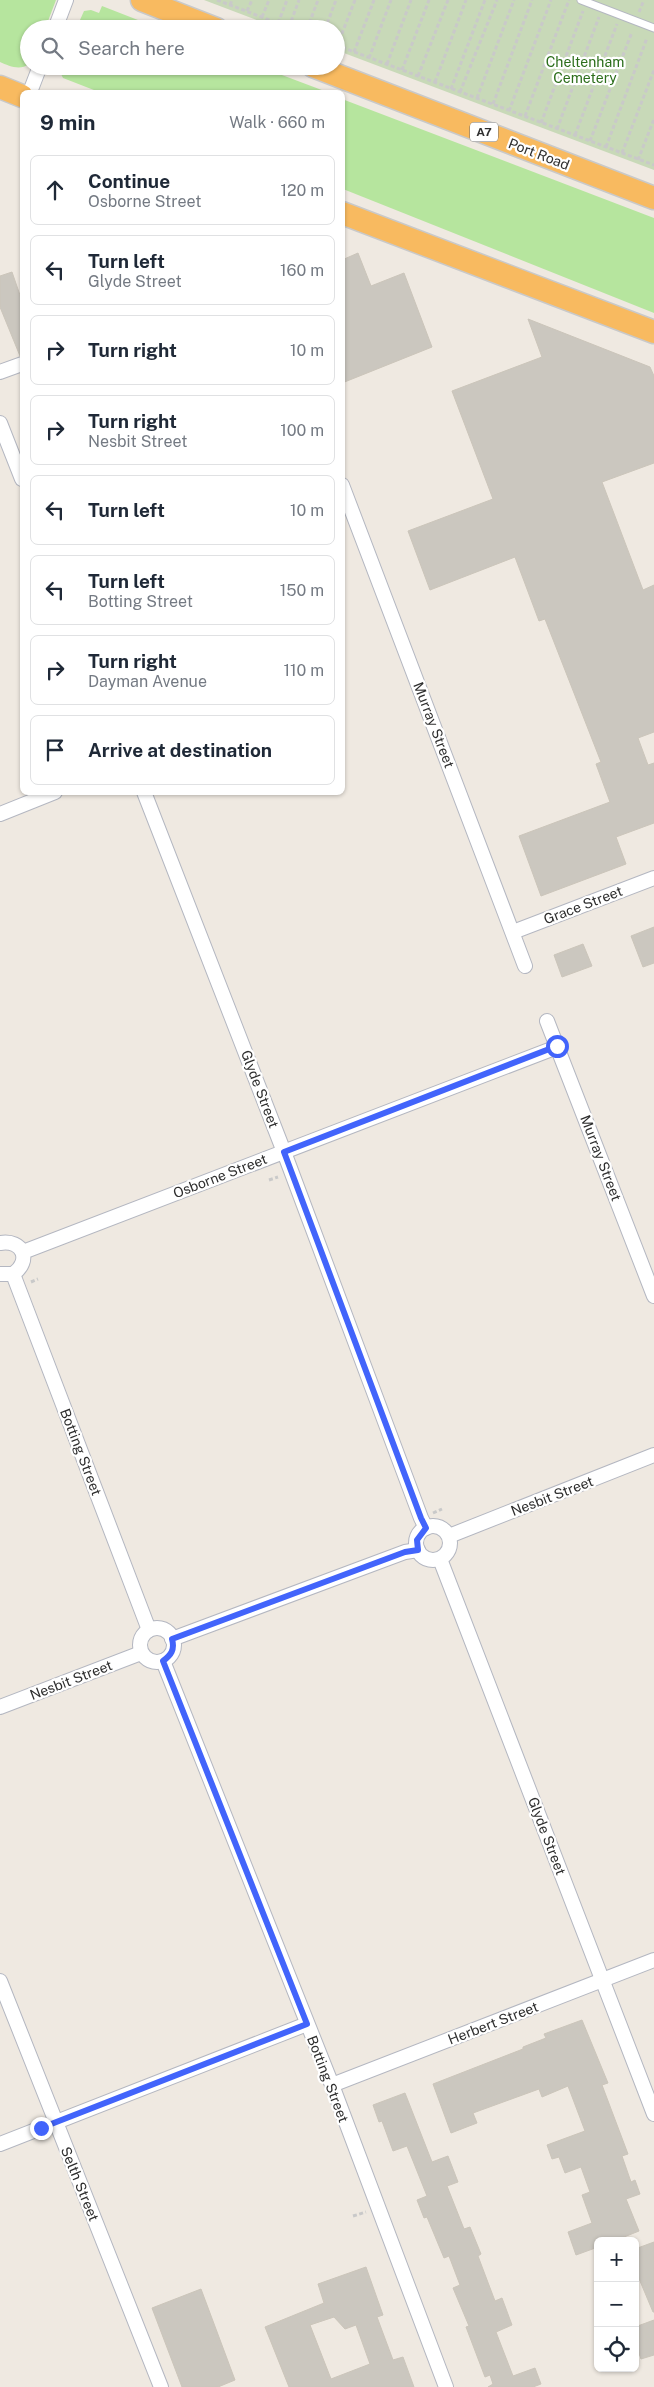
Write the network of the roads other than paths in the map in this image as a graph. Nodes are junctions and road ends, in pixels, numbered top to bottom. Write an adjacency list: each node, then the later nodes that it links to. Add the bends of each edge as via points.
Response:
1 (66, 0): 4 (street)
2 (142, 0): 5 (highway)
3 (584, 1): 6 (lane)
4 (58, 20)
5 (193, 20)
6 (653, 27)
7 (37, 75): 10 (street)
8 (336, 75): 12 (highway, Port Road / A7)
9 (0, 87): 11 (highway)
10 (31, 90)
11 (20, 95)
12 (654, 198)
13 (345, 214): 14 (highway)
14 (651, 335)
15 (20, 365): 16 (street)
16 (0, 372)
17 (0, 423): 18 (street)
18 (20, 474)
19 (345, 493): 24 (street, Murray Street)
20 (48, 795): 22 (street)
21 (145, 795): 28 (street, Glyde Street)
22 (0, 814)
23 (654, 878): 24 (street, Grace Street)
24 (513, 932): 25 (street, Murray Street)
25 (525, 966)
26 (547, 1020): 27 (street, Murray Street)
27 (557, 1046): 28 (street, Osborne Street); 32 (street, Murray Street)
28 (284, 1152): 30 (street, Osborne Street); 34 (street, Glyde Street)
29 (0, 1243): 30 (street, via 17,1245)
30 (23, 1252): 31 (street, via 24,1261 20,1269)
31 (7, 1274): 38 (street, Botting Street)
32 (654, 1296)
33 (654, 1455): 35 (street, Nesbit Street)
34 (426, 1528): 35 (street, via 437,1526); 36 (street, via 417,1540)
35 (449, 1536): 37 (street, via 450,1547)
36 (418, 1550): 37 (street, via 429,1560); 39 (street, via 405,1552)
37 (440, 1559): 44 (street, Glyde Street)
38 (149, 1630): 39 (street, via 168,1632); 40 (street, via 142,1636)
39 (172, 1639): 41 (street, via 171,1655)
40 (141, 1653): 41 (street, via 147,1660); 42 (street, Nesbit Street)
41 (163, 1661): 46 (street, Botting Street)
42 (0, 1707)
43 (654, 1960): 44 (street, Herbert Street)
44 (603, 1980): 47 (street, Herbert Street); 48 (street, Glyde Street)
45 (0, 1981): 49 (street, Selth Street)
46 (307, 2024): 47 (street, Botting Street); 49 (street)
47 (332, 2085): 52 (street, Botting Street)
48 (654, 2114)
49 (56, 2122): 50 (street); 51 (street, Selth Street)
50 (0, 2144)
51 (161, 2387)
52 (446, 2387)

